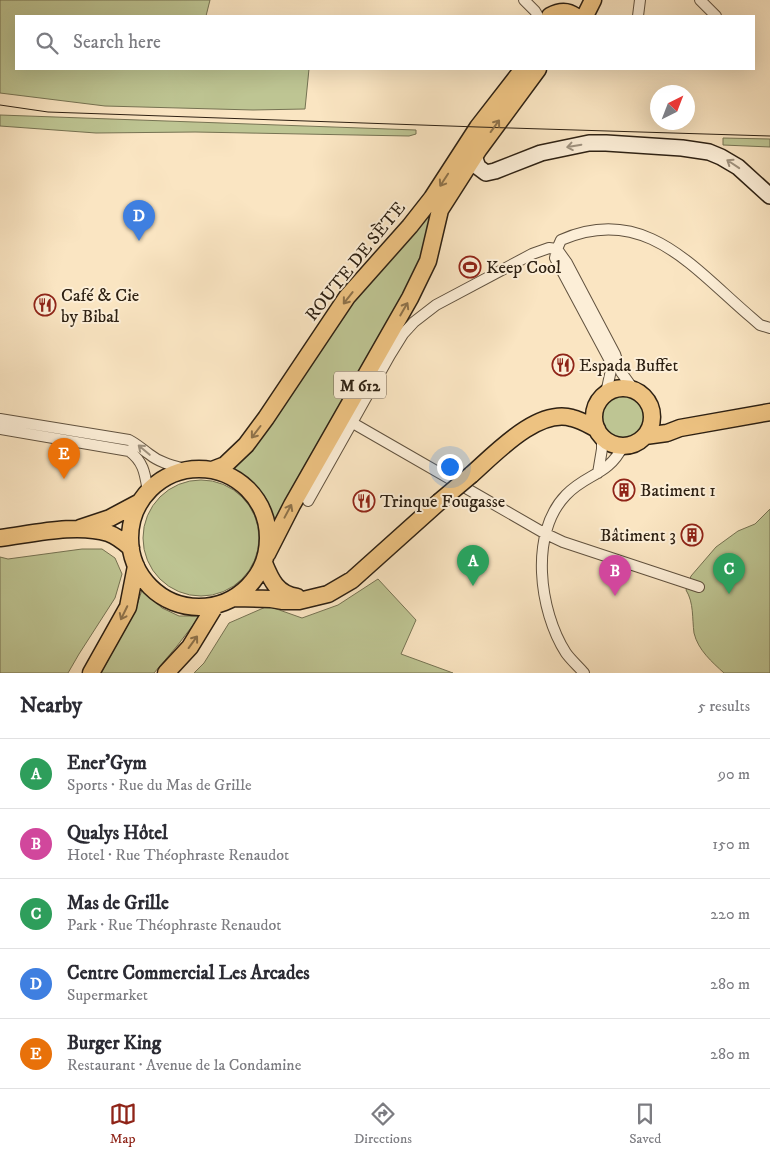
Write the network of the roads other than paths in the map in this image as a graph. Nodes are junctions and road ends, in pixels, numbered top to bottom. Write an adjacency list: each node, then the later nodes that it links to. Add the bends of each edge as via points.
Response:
1 (524, 0): 6 (street)
2 (576, 0): 6 (main road)
3 (593, 0): 7 (main road)
4 (640, 0): 8 (street)
5 (700, 0): 9 (street)
6 (551, 15)
7 (586, 15)
8 (638, 15)
9 (715, 15)
10 (522, 70): 30 (main road, ROUTE DE SÈTE, one-way to 30, via 478,128 432,198 348,297 246,445 225,465)
11 (537, 70): 12 (main road, M 612, one-way to 11)
12 (474, 156): 13 (street, one-way to 12, via 721,156 682,148 589,143 532,156 486,173 478,167); 38 (main road, M 612, one-way to 12, via 292,505 410,298 428,261 440,210)
13 (770, 196)
14 (557, 249): 15 (street, via 561,240 600,229 650,237 681,256 752,318); 16 (street, via 556,258); 23 (street, via 549,248 532,254 425,312 402,334)
15 (770, 328)
16 (603, 340): 17 (street, via 615,354 621,372); 18 (street, via 611,365 610,378)
17 (634, 390): 18 (main road, via 615,389); 20 (main road, via 646,399)
18 (601, 399): 21 (main road); 26 (main road, via 594,417)
19 (770, 412): 24 (main road)
20 (652, 413): 24 (main road); 27 (main road)
21 (571, 417): 26 (main road); 42 (main road, bridge, via 557,417 530,426 352,580)
22 (0, 419): 29 (street, one-way to 22, via 161,461 129,440)
23 (351, 422): 33 (street); 35 (street)
24 (680, 428): 27 (main road)
25 (0, 430): 32 (street, via 129,452 144,467)
26 (599, 433): 28 (main road, via 612,443); 31 (street, via 602,449)
27 (645, 436): 28 (main road)
28 (623, 446): 31 (street, via 607,468)
29 (188, 470): 30 (main road); 32 (main road, via 166,478)
30 (212, 470): 38 (main road, via 238,481 257,501 267,527)
31 (598, 473): 35 (street, via 566,495)
32 (144, 497): 34 (main road, via 110,518); 37 (main road, via 133,517)
33 (308, 501)
34 (74, 530): 36 (main road); 37 (main road, via 109,533)
35 (544, 533): 40 (street); 46 (street, via 544,594 550,618 566,653)
36 (0, 538)
37 (131, 548): 39 (main road)
38 (265, 559): 41 (main road, via 257,577); 42 (main road, via 276,587 287,596)
39 (136, 566): 43 (main road, via 160,595 177,604); 44 (main road, one-way to 44, via 128,607)
40 (699, 586)
41 (234, 598): 42 (main road, via 283,601); 43 (main road)
42 (315, 598)
43 (215, 606): 45 (main road, one-way to 43, via 190,647)
44 (91, 673)
45 (166, 673)
46 (584, 673)

